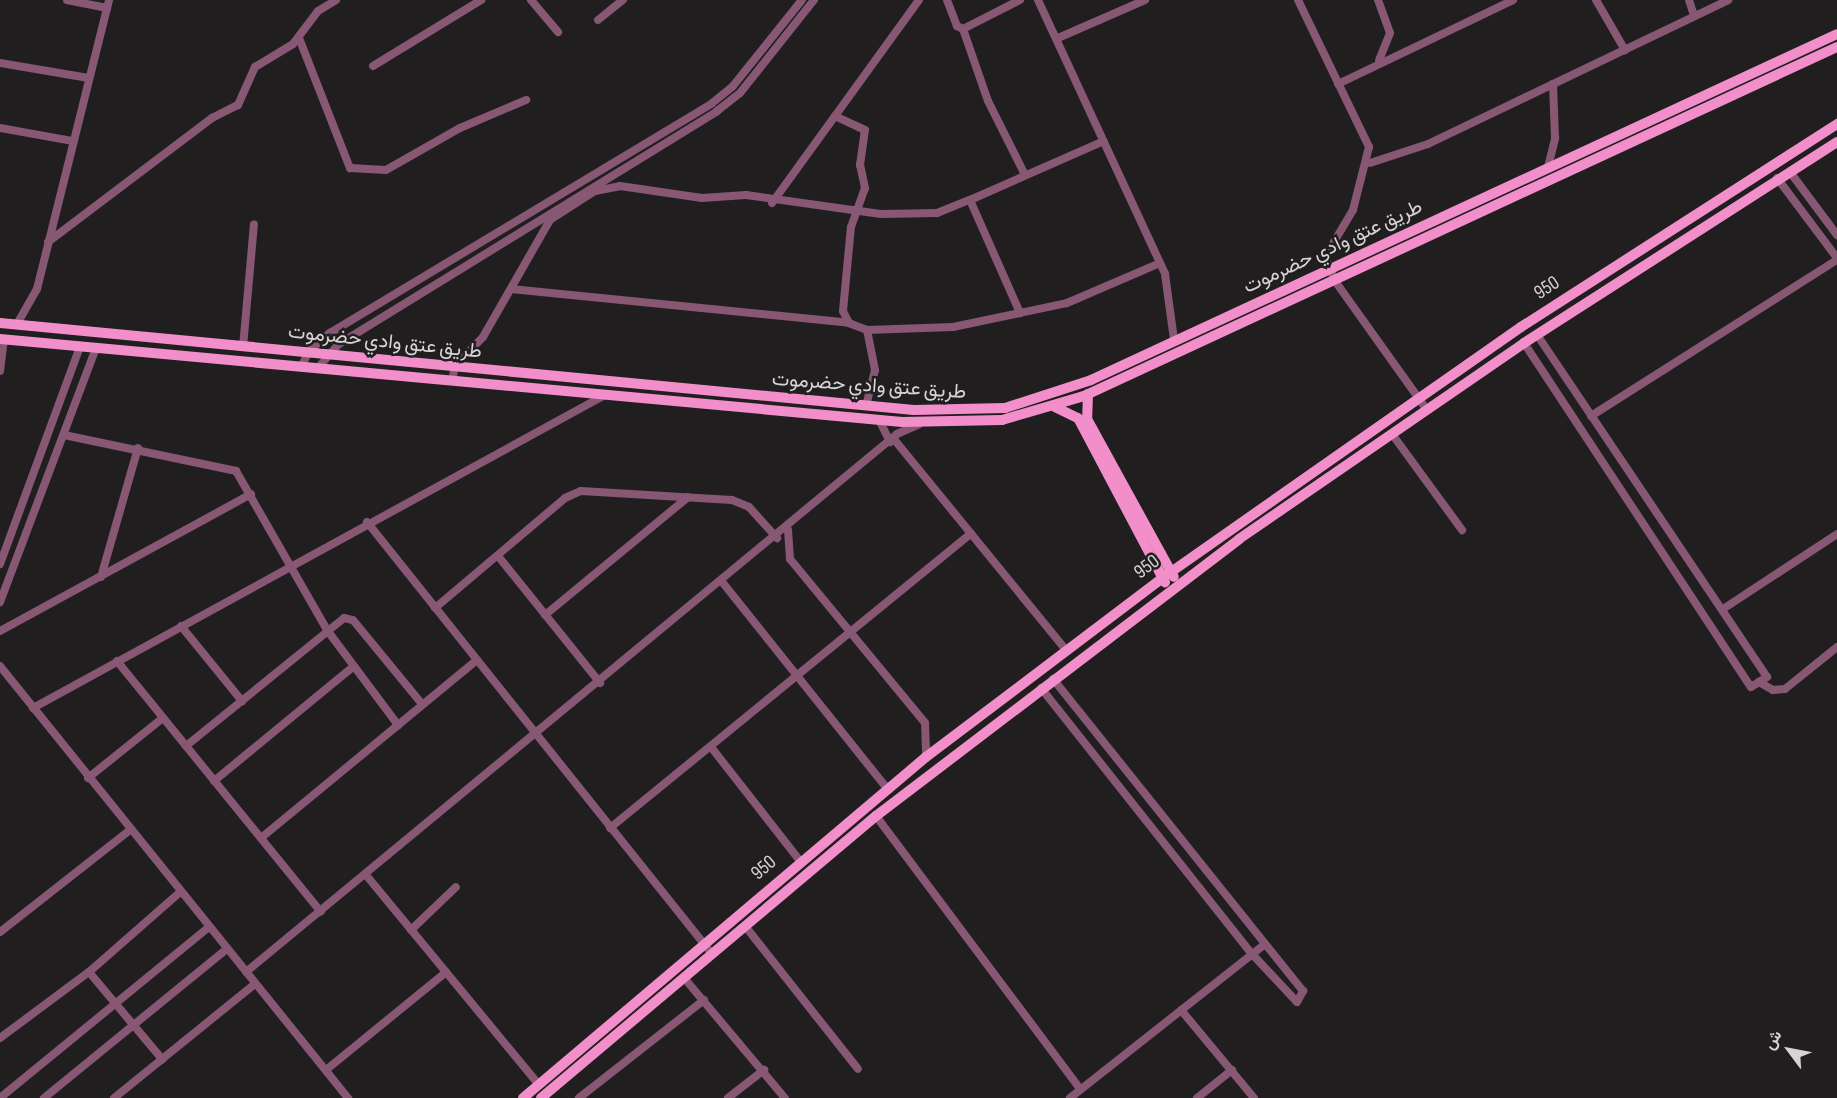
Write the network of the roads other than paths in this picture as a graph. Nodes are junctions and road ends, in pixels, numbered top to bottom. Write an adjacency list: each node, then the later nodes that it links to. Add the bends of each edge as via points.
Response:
1 (67, 0): 20 (street)
2 (336, 0): 26 (street, via 318,11)
3 (481, 0): 32 (street)
4 (531, 0): 24 (street)
5 (623, 0): 22 (street)
6 (802, 0): 71 (street, via 733,86 711,104 330,333)
7 (814, 0): 72 (street, via 740,93 717,111)
8 (919, 0): 37 (street)
9 (946, 0): 23 (street, via 957,26)
10 (1020, 0): 23 (street)
11 (1038, 0): 27 (street)
12 (1145, 0): 19 (street)
13 (1298, 0): 34 (street)
14 (1378, 0): 30 (street, via 1390,33)
15 (1513, 0): 30 (street)
16 (1596, 0): 29 (street)
17 (1689, 0): 21 (street)
18 (1728, 0): 21 (street)
19 (1130, 3): 27 (street)
20 (108, 4): 33 (street)
21 (1695, 15): 29 (street)
22 (598, 20)
23 (963, 29): 46 (street, via 988,101)
24 (558, 32)
25 (1837, 34): 44 (main road, طريق عتق وادي حضرموت)
26 (299, 38): 36 (street, via 350,168 386,170 460,128); 53 (street, via 255,67 238,105 212,118)
27 (1058, 38): 41 (street)
28 (1837, 48): 57 (main road, طريق عتق وادي حضرموت)
29 (1625, 50): 35 (street)
30 (1379, 60): 34 (street)
31 (0, 63): 33 (street)
32 (373, 66)
33 (88, 78): 40 (street)
34 (1338, 84): 43 (street, via 1363,128)
35 (1554, 84): 43 (street, via 1428,144); 44 (street, via 1555,138)
36 (526, 100)
37 (835, 116): 49 (street); 50 (street, via 865,130 860,165 865,188)
38 (1837, 124): 80 (main road, 950 / 950)
39 (0, 128): 40 (street)
40 (72, 141): 53 (street)
41 (1104, 141): 46 (street); 55 (street)
42 (1837, 142): 45 (main road, 950)
43 (1370, 163): 56 (street, via 1353,210 1325,257)
44 (1548, 167): 56 (main road, طريق عتق وادي حضرموت)
45 (1790, 172): 47 (main road, 950); 52 (street)
46 (1026, 175): 48 (street)
47 (1777, 178): 54 (street); 64 (main road, 950)
48 (969, 200): 50 (street, via 922,215); 59 (street)
49 (772, 203): 50 (street); 58 (street, via 746,195 702,198 620,186 595,191 550,220)
50 (857, 210): 61 (street, via 843,277)
51 (254, 224): 69 (street)
52 (1837, 235)
53 (48, 242): 62 (street, via 37,288)
54 (1837, 259): 85 (street)
55 (1160, 263): 59 (street, via 1067,303); 66 (street, via 1172,300)
56 (1330, 268): 57 (street); 66 (main road, طريق عتق وادي حضرموت)
57 (1335, 281): 78 (main road, طريق عتق وادي حضرموت); 80 (street)
58 (512, 289): 61 (street); 73 (street, via 483,337)
59 (1020, 313): 63 (street, via 932,329)
60 (0, 323): 62 (main road, طريق عتق وادي حضرموت)
61 (849, 323): 63 (street)
62 (18, 324): 65 (main road); 69 (main road, طريق عتق وادي حضرموت)
63 (867, 330): 81 (street, via 875,370)
64 (1538, 336): 67 (main road, 950); 85 (street)
65 (9, 339): 68 (main road, طريق عتق وادي حضرموت); 76 (street)
66 (1174, 340): 84 (main road, طريق عتق وادي حضرموت, via 1056,394)
67 (1524, 343): 83 (main road, 950); 123 (street, via 1751,687)
68 (80, 346): 70 (main road, طريق عتق وادي حضرموت); 101 (street)
69 (243, 346): 71 (main road, طريق عتق وادي حضرموت)
70 (96, 348): 74 (main road, طريق عتق وادي حضرموت); 89 (street)
71 (309, 351): 72 (main road, طريق عتق وادي حضرموت); 74 (street)
72 (326, 354): 73 (main road, طريق عتق وادي حضرموت); 75 (street)
73 (455, 366): 77 (street); 81 (main road, طريق عتق وادي حضرموت)
74 (301, 367): 75 (main road, طريق عتق وادي حضرموت)
75 (317, 369): 77 (main road, طريق عتق وادي حضرموت)
76 (0, 371)
77 (452, 381): 79 (main road, طريق عتق وادي حضرموت)
78 (1088, 394): 82 (main road, طريق عتق وادي حضرموت); 103 (main road, via 1087,419)
79 (605, 395): 86 (main road, طريق عتق وادي حضرموت); 94 (street, via 571,418)
80 (1419, 398): 83 (street); 103 (main road, 950 / 950)
81 (866, 406): 84 (main road, طريق عتق وادي حضرموت)
82 (1054, 407): 84 (main road, طريق عتق وادي حضرموت); 103 (main road, via 1078,418)
83 (1427, 410): 88 (main road, 950)
84 (983, 416): 87 (main road, طريق عتق وادي حضرموت)
85 (1591, 416): 109 (street)
86 (879, 420): 87 (main road, طريق عتق وادي حضرموت); 90 (street)
87 (920, 423): 90 (street)
88 (1392, 434): 96 (street); 106 (main road, 950)
89 (64, 435): 91 (street); 107 (street)
90 (892, 440): 95 (street); 97 (street)
91 (138, 448): 92 (street, via 227,465 240,474); 104 (street)
92 (251, 494): 102 (street); 104 (street)
93 (688, 497): 99 (street, via 744,504); 100 (street, via 575,493); 110 (street)
94 (367, 522): 102 (street); 108 (street)
95 (788, 529): 99 (street); 114 (street, via 790,559)
96 (1462, 530)
97 (971, 534): 114 (street); 116 (street)
98 (1837, 534): 109 (street)
99 (777, 538): 105 (street)
100 (498, 556): 108 (street); 110 (street)
101 (0, 564)
102 (288, 566): 111 (street); 112 (street)
103 (1167, 575): 106 (main road); 116 (main road, 950 / 950)
104 (101, 577): 113 (street)
105 (723, 583): 121 (street); 124 (street)
106 (1174, 588): 122 (main road, 950)
107 (0, 602)
108 (435, 608): 117 (street)
109 (1723, 609): 123 (street, via 1767,677)
110 (545, 615): 124 (street)
111 (181, 626): 118 (street); 126 (street)
112 (327, 630): 120 (street); 126 (street); 127 (street, via 341,618 353,620)
113 (0, 631)
114 (850, 633): 121 (street); 134 (street, via 925,723)
115 (1837, 646): 123 (street, via 1785,689 1773,690)
116 (1066, 650): 134 (main road, 950 / 950)
117 (477, 660): 127 (street); 131 (street)
118 (117, 661): 128 (street); 129 (street)
119 (0, 666): 128 (street)
120 (354, 666): 130 (street); 136 (street)
121 (798, 675): 133 (street); 137 (street)
122 (1053, 679): 125 (main road, 950); 152 (street)
123 (1759, 682)
124 (600, 683): 131 (street)
125 (1041, 688): 138 (main road, 950); 155 (street)
126 (242, 701): 132 (street)
127 (422, 704): 130 (street)
128 (33, 708): 135 (street)
129 (163, 718): 132 (street); 135 (street)
130 (398, 725): 141 (street)
131 (536, 735): 139 (street); 143 (street)
132 (186, 746): 136 (street)
133 (711, 747): 139 (street); 142 (street)
134 (926, 757): 137 (main road, 950 / 950)
135 (88, 778): 140 (street)
136 (214, 781): 141 (street)
137 (888, 790): 142 (main road, 950 / 950)
138 (876, 816): 147 (main road, 950); 172 (street)
139 (610, 828): 151 (street)
140 (130, 830): 145 (street); 150 (street)
141 (261, 838): 146 (street)
142 (800, 861): 151 (main road, 950 / 950)
143 (366, 875): 146 (street); 149 (street)
144 (456, 887): 149 (street)
145 (180, 892): 148 (street); 156 (street)
146 (321, 912): 157 (street)
147 (745, 926): 154 (main road, 950); 169 (street)
148 (208, 927): 153 (street); 162 (street)
149 (411, 930): 158 (street)
150 (0, 932)
151 (704, 944): 154 (street); 171 (main road, 950 / 950)
152 (1266, 945): 155 (street); 155 (street, via 1303,991 1297,1002)
153 (226, 949): 157 (street); 164 (street)
154 (712, 954): 159 (main road, 950)
155 (1252, 955): 163 (street)
156 (89, 972): 162 (street); 165 (street)
157 (246, 972): 160 (street)
158 (446, 972): 167 (street); 171 (street)
159 (685, 979): 161 (street); 178 (main road, 950)
160 (255, 984): 166 (street); 167 (street)
161 (705, 1000): 168 (street); 179 (street)
162 (118, 1006): 164 (street); 173 (street)
163 (1181, 1010): 170 (street); 172 (street)
164 (134, 1025): 166 (street); 174 (street)
165 (0, 1038)
166 (162, 1059): 175 (street)
167 (326, 1070): 176 (street)
168 (764, 1070): 180 (street); 181 (street)
169 (858, 1070)
170 (1232, 1070): 183 (street); 184 (street)
171 (539, 1085): 177 (main road, 950 / 950)
172 (1080, 1089): 182 (street)
173 (0, 1098)
174 (44, 1098)
175 (114, 1098)
176 (348, 1098)
177 (523, 1098)
178 (541, 1098)
179 (579, 1098)
180 (728, 1098)
181 (785, 1098)
182 (1070, 1098)
183 (1197, 1098)
184 (1254, 1098)

